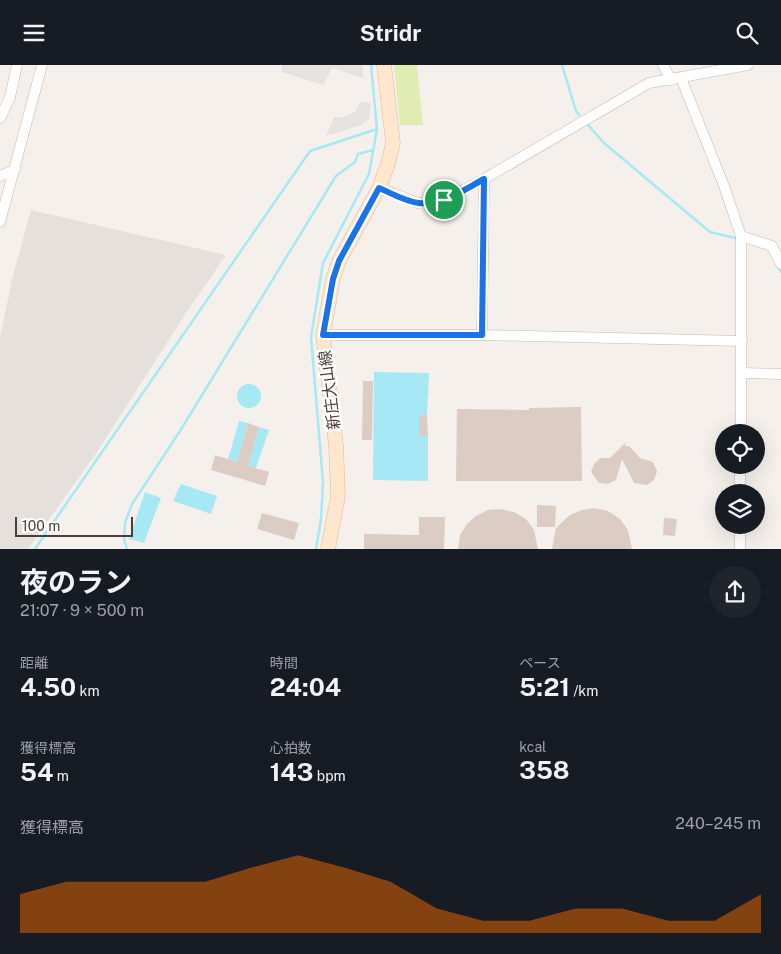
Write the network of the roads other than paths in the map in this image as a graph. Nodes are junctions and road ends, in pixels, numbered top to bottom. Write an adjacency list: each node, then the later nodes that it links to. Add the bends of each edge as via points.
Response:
1 (17, 65): 7 (street, via 10,97)
2 (42, 65): 8 (street)
3 (384, 65): 11 (main road, 新庄大山線, via 392,143)
4 (662, 65): 6 (street)
5 (748, 65): 6 (street)
6 (676, 79): 10 (street, via 649,83); 13 (street, via 724,186)
7 (0, 118)
8 (15, 170): 9 (street); 12 (street)
9 (0, 176)
10 (484, 179): 11 (street, via 444,200 431,203 418,203); 16 (street)
11 (379, 188): 15 (main road, 新庄大山線, via 339,261)
12 (0, 222)
13 (742, 236): 14 (street, via 772,246); 17 (street)
14 (781, 264)
15 (323, 335): 16 (street); 22 (main road, 新庄大山線, via 338,478 338,497)
16 (482, 335): 17 (street)
17 (742, 341): 18 (street)
18 (742, 373): 19 (street); 20 (street)
19 (781, 374)
20 (741, 424)
21 (740, 534): 23 (street)
22 (328, 549)
23 (740, 549)

